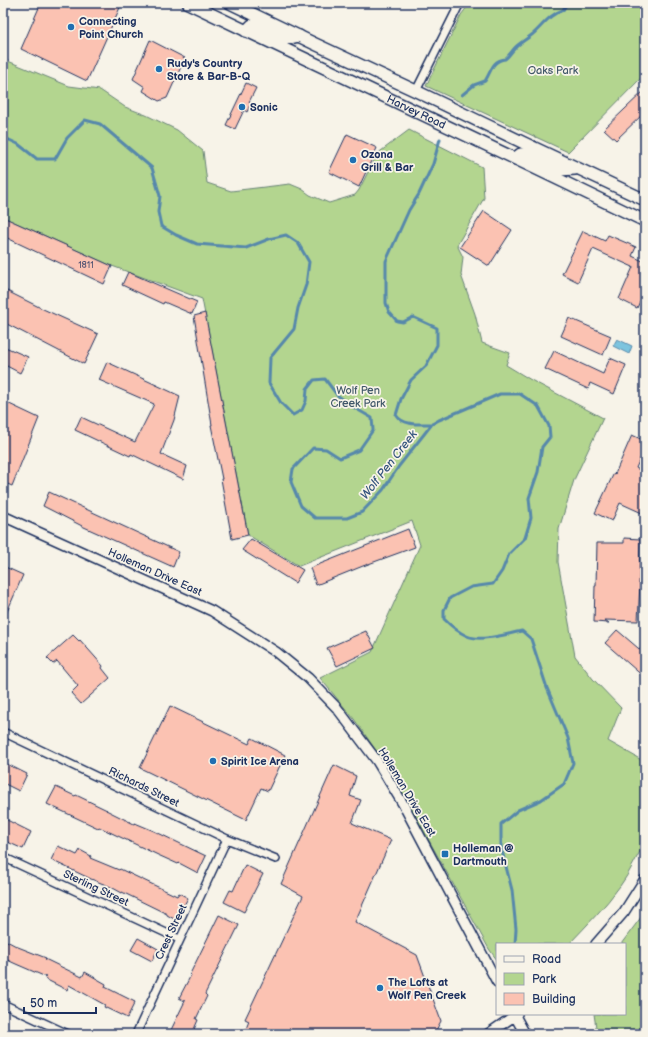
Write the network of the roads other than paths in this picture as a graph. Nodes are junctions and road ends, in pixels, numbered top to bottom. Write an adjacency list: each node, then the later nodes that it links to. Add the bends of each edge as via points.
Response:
1 (188, 3): 4 (main road, Harvey Road)
2 (230, 3): 5 (main road, Harvey Road)
3 (460, 3): 6 (street)
4 (246, 31): 5 (main road, via 252,25 256,25 286,39); 7 (main road, Harvey Road)
5 (299, 36): 6 (main road, Harvey Road)
6 (416, 91): 8 (main road, Harvey Road)
7 (516, 159): 8 (main road, via 522,153 559,170); 10 (main road, Harvey Road)
8 (578, 169): 9 (main road, Harvey Road)
9 (645, 200)
10 (645, 221)
11 (3, 516): 19 (street, Holleman Drive East, via 212,611 276,652 308,678 337,708 377,762 403,804)
12 (3, 732): 13 (street, Richards Street)
13 (227, 839): 15 (street, Richards Street); 17 (street, Crest Street)
14 (3, 857): 17 (street, Sterling Street)
15 (276, 859)
16 (645, 879): 18 (street, via 624,912)
17 (180, 939): 24 (street, Crest Street)
18 (597, 943)
19 (496, 980)
20 (3, 1004): 23 (street)
21 (514, 1015): 25 (street)
22 (515, 1015): 26 (street)
23 (68, 1034)
24 (136, 1034)
25 (488, 1034)
26 (524, 1034)

